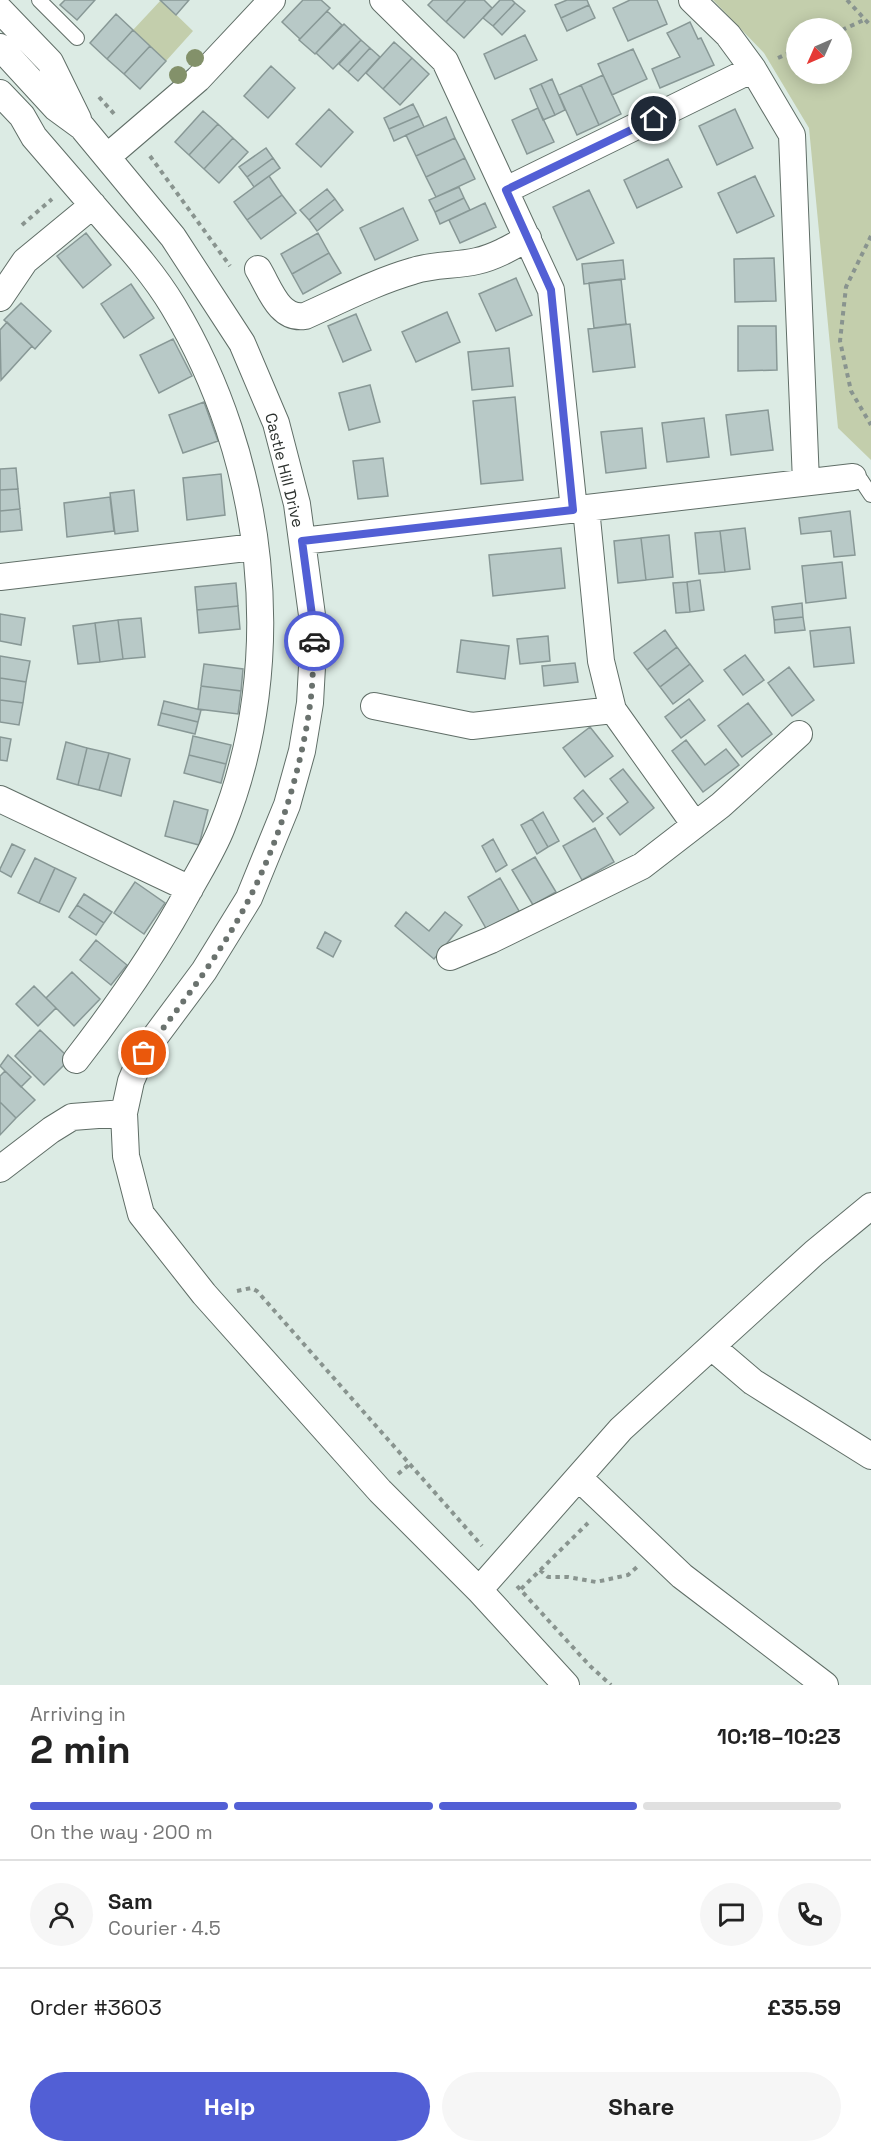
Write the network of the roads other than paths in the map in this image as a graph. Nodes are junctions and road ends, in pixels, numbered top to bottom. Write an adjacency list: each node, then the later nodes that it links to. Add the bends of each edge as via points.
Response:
1 (39, 0): 6 (lane)
2 (272, 0): 11 (street, via 198,79)
3 (383, 0): 12 (street, via 446,61)
4 (692, 0): 8 (street, via 728,35)
5 (0, 10): 10 (street, Castle Hill Drive, via 50,62)
6 (77, 38)
7 (0, 47): 10 (street, Castle Hill Drive, via 57,108)
8 (753, 69): 12 (street); 18 (street, via 792,135)
9 (0, 93): 13 (street)
10 (82, 127): 11 (street, Castle Hill Drive)
11 (107, 157): 21 (street, Castle Hill Drive, via 174,237 242,343 276,423 297,504)
12 (506, 190): 14 (street)
13 (93, 206): 16 (street, via 25,261); 22 (street, via 162,288 200,355 229,424 243,471)
14 (528, 238): 15 (street, via 491,258 408,272 297,317 283,311); 20 (street, via 551,290)
15 (258, 269)
16 (0, 298)
17 (853, 477): 18 (street); 19 (lane, via 867,486)
18 (806, 482): 20 (street)
19 (871, 495)
20 (580, 509): 21 (street); 25 (street, via 601,661)
21 (302, 541): 32 (street, Castle Hill Drive, via 314,630 310,703 287,805 232,930 144,1053 131,1081)
22 (255, 548): 23 (street); 29 (street, via 259,638 250,724 222,827)
23 (0, 577)
24 (374, 706): 25 (street, via 472,726)
25 (613, 710): 28 (street)
26 (799, 734): 28 (street)
27 (0, 799): 29 (street)
28 (695, 825): 30 (street, via 642,866)
29 (190, 890): 31 (street, via 146,965)
30 (450, 957)
31 (76, 1060)
32 (124, 1113): 33 (street, via 72,1117); 38 (street, Castle Hill Drive, via 126,1156 141,1214 204,1294 380,1491)
33 (0, 1169)
34 (871, 1206): 35 (street)
35 (712, 1347): 36 (street, via 753,1382); 37 (street, via 621,1429)
36 (871, 1456)
37 (579, 1478): 38 (street); 40 (street, via 682,1576)
38 (479, 1590): 39 (street, Castle Hill Drive)
39 (566, 1685)
40 (825, 1685)

